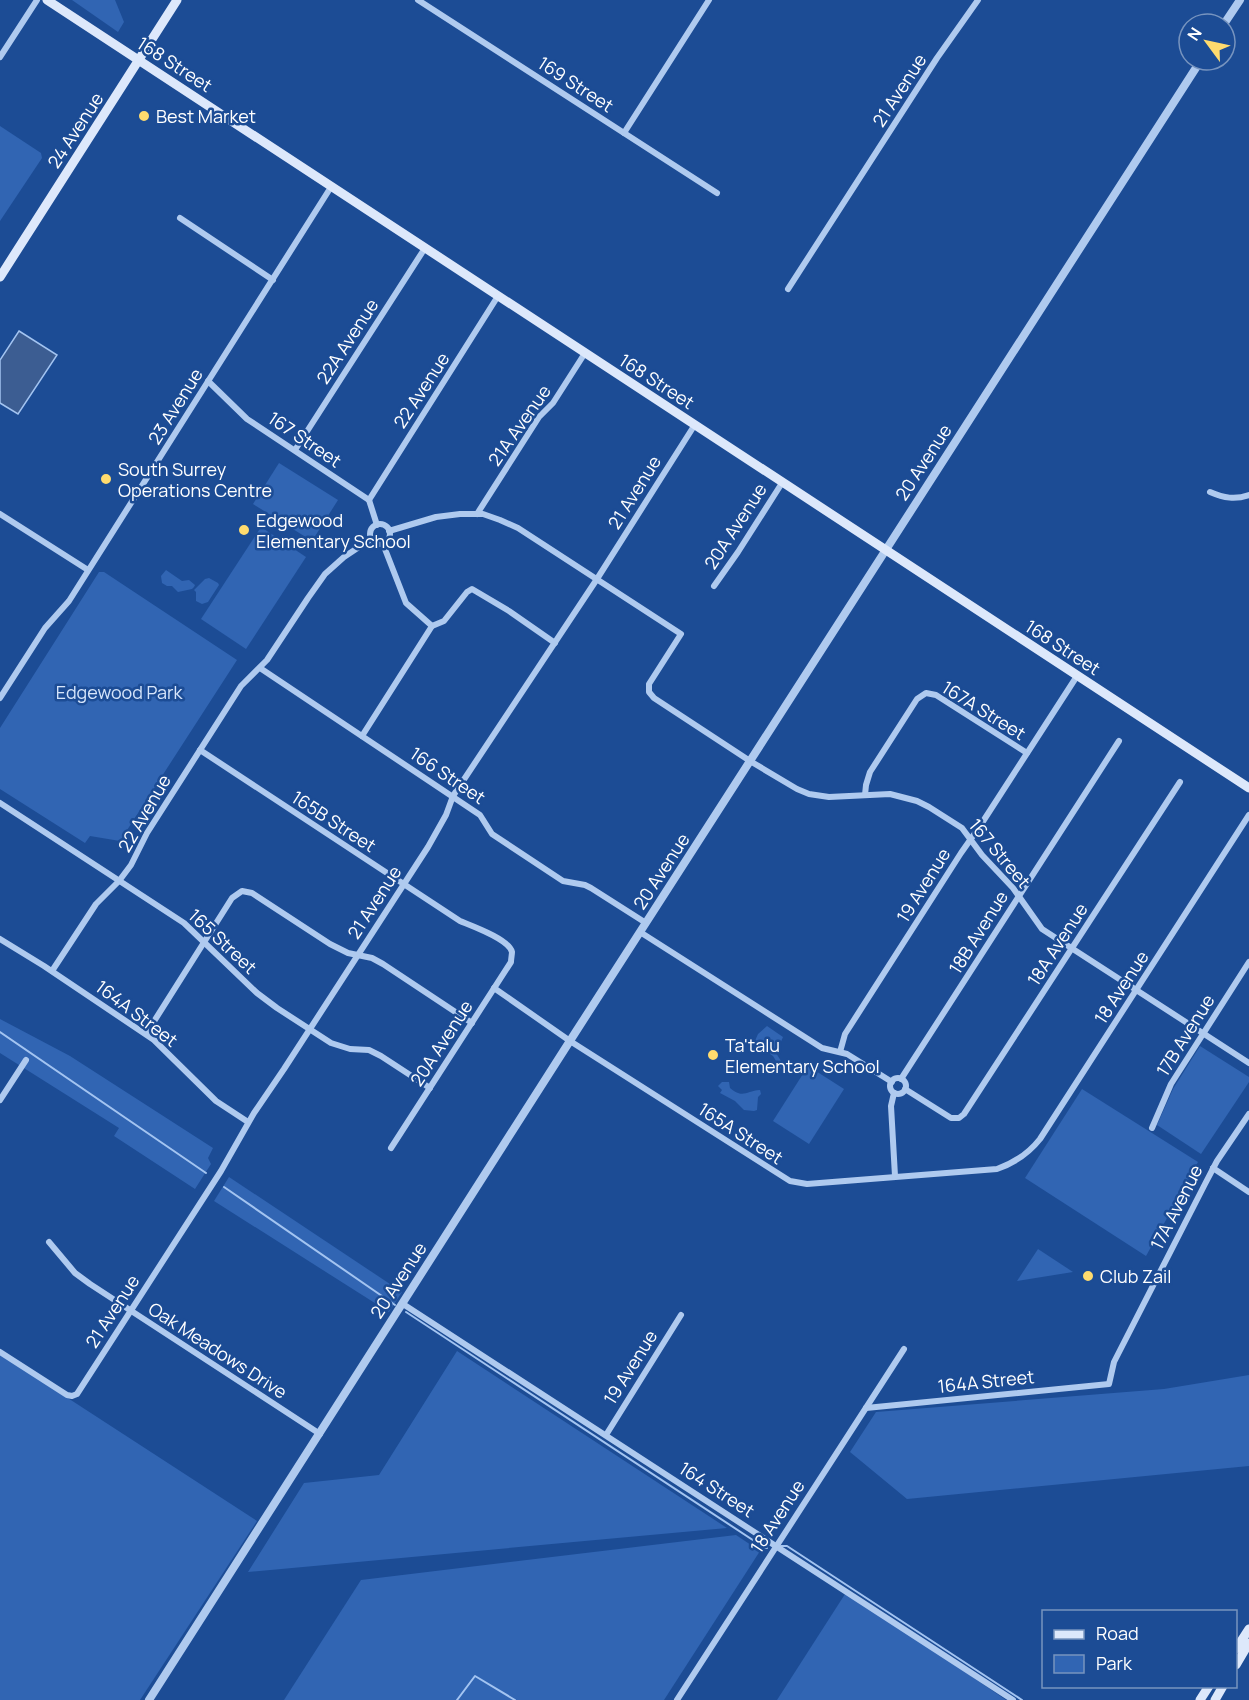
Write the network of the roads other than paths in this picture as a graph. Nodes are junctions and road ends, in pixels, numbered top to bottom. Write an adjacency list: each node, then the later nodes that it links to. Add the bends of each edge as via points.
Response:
1 (37, 0): 7 (street)
2 (47, 0): 8 (main road, 168 Street)
3 (177, 0): 8 (main road, 24 Avenue)
4 (418, 0): 10 (street, 169 Street)
5 (709, 0): 10 (street)
6 (978, 0): 17 (street, 21 Avenue)
7 (0, 57)
8 (138, 60): 11 (main road, 168 Street); 15 (main road, 24 Avenue)
9 (1193, 72): 33 (street, 20 Avenue)
10 (624, 133): 12 (street, 169 Street)
11 (331, 187): 14 (main road, 168 Street); 16 (street, 23 Avenue)
12 (717, 193)
13 (180, 218): 16 (street)
14 (424, 248): 18 (main road, 168 Street); 22 (street, 22A Avenue)
15 (0, 278)
16 (273, 280): 20 (street, 23 Avenue)
17 (788, 289)
18 (498, 296): 19 (main road, 168 Street); 26 (street, 22 Avenue)
19 (585, 353): 21 (main road, 168 Street); 28 (street, 21A Avenue)
20 (208, 381): 22 (street, 167 Street, via 247,419); 34 (street, 23 Avenue)
21 (694, 426): 23 (main road, 168 Street); 35 (street, 21 Avenue)
22 (295, 450): 26 (street, 167 Street)
23 (782, 483): 33 (main road, 168 Street); 36 (street, 20A Avenue)
24 (1210, 492): 25 (street, via 1234,499)
25 (1249, 495)
26 (369, 500): 29 (street)
27 (0, 514): 34 (street)
28 (477, 514): 30 (street, via 436,517); 35 (street, via 518,528)
29 (377, 525): 30 (street, via 386,526); 31 (street, via 371,529)
30 (389, 531): 32 (street)
31 (371, 539): 32 (street); 39 (street, 22 Avenue, via 325,574)
32 (383, 544): 37 (street, via 406,603)
33 (885, 551): 40 (main road, 168 Street); 46 (street, 20 Avenue)
34 (88, 570): 41 (street, 23 Avenue)
35 (597, 579): 38 (street, 21 Avenue); 46 (street, 167 Street, via 681,634 649,684 654,698)
36 (714, 586)
37 (432, 626): 38 (street, via 444,621 472,589); 42 (street)
38 (555, 643): 50 (street, 21 Avenue)
39 (260, 668): 42 (street, 166 Street); 44 (street, 22 Avenue, via 241,686)
40 (1077, 676): 45 (street, 19 Avenue); 48 (main road, 168 Street)
41 (0, 698)
42 (362, 735): 50 (street, 166 Street)
43 (1119, 741): 56 (street, 18B Avenue)
44 (200, 750): 54 (street, 22 Avenue); 55 (street, 165B Street)
45 (1027, 753): 49 (street, 167A Street, via 936,695 926,693 917,699 870,772); 53 (street, 19 Avenue)
46 (750, 761): 49 (street, 167 Street, via 809,794 840,798); 57 (street, 20 Avenue)
47 (1180, 782): 61 (street, 18A Avenue)
48 (1249, 788)
49 (865, 795): 53 (street, 167 Street, via 890,794 917,801 962,828)
50 (453, 796): 55 (street, 21 Avenue, via 442,823); 57 (street, 166 Street, via 480,814 492,834 562,881 591,888)
51 (0, 803): 54 (street, 165 Street)
52 (1249, 815): 67 (street, 18 Avenue)
53 (970, 839): 56 (street, 167 Street); 73 (street, 19 Avenue, via 845,1034)
54 (119, 881): 60 (street, 165 Street, via 184,923); 65 (street, 22 Avenue, via 96,904)
55 (403, 884): 62 (street, 165B Street, via 460,921 498,938); 63 (street, 21 Avenue)
56 (1019, 896): 61 (street, 167 Street, via 1042,928); 76 (street, 18B Avenue)
57 (646, 923): 58 (street, 20 Avenue)
58 (640, 932): 72 (street, 20 Avenue); 73 (street, via 822,1048)
59 (0, 939): 65 (street, 164A Street)
60 (204, 942): 63 (street, via 232,898 242,891 252,893 330,944); 69 (street, 165 Street, via 266,1001); 71 (street)
61 (1072, 949): 67 (street, 167 Street); 79 (street, 18A Avenue, via 964,1114 948,1117)
62 (513, 953): 66 (street, 20A Avenue)
63 (358, 955): 68 (street, via 383,964); 69 (street, 21 Avenue)
64 (1249, 962): 70 (street, 17B Avenue)
65 (52, 971): 71 (street, 164A Street)
66 (494, 988): 68 (street, 20A Avenue); 72 (street, 165A Street)
67 (1137, 990): 70 (street, 167 Street); 86 (street, 18 Avenue, via 1040,1139)
68 (472, 1023): 78 (street, 20A Avenue)
69 (310, 1029): 78 (street, 165 Street, via 331,1043 369,1050); 83 (street, 21 Avenue)
70 (1203, 1033): 75 (street, 167 Street); 84 (street, 17B Avenue, via 1171,1084)
71 (146, 1034): 83 (street, 164A Street, via 216,1101)
72 (570, 1041): 88 (street, 165A Street, via 790,1181 807,1184); 91 (street, 20 Avenue)
73 (840, 1052): 77 (street)
74 (26, 1060): 81 (street)
75 (1249, 1063)
76 (902, 1079): 77 (street); 79 (street)
77 (892, 1082): 80 (street)
78 (430, 1088): 85 (street, 20A Avenue)
79 (905, 1089): 80 (street)
80 (894, 1093): 88 (street, via 891,1106)
81 (0, 1100)
82 (1249, 1114): 87 (street, 17A Avenue)
83 (248, 1122): 92 (street, 21 Avenue)
84 (1152, 1128)
85 (391, 1148)
86 (1007, 1166): 88 (street, 165A Street)
87 (1213, 1168): 89 (street); 96 (street, 17A Avenue, via 1114,1362)
88 (895, 1176)
89 (1249, 1192)
90 (49, 1242): 92 (street, Oak Meadows Drive, via 75,1273)
91 (403, 1304): 98 (street, 20 Avenue); 99 (street, 164 Street)
92 (131, 1311): 95 (street, 21 Avenue, via 72,1396); 98 (street, Oak Meadows Drive)
93 (681, 1315): 99 (street, 19 Avenue)
94 (904, 1349): 97 (street, 18 Avenue)
95 (0, 1352)
96 (1109, 1384): 97 (street, 164A Street)
97 (866, 1408): 100 (street, 18 Avenue)
98 (320, 1434): 105 (street, 20 Avenue)
99 (606, 1435): 100 (street, 164 Street)
100 (775, 1545): 106 (street, 18 Avenue); 107 (street, 164 Street)
101 (1249, 1629): 103 (main road)
102 (1249, 1643): 104 (main road)
103 (1237, 1647)
104 (1237, 1663)
105 (149, 1700)
106 (677, 1700)
107 (1013, 1700)

